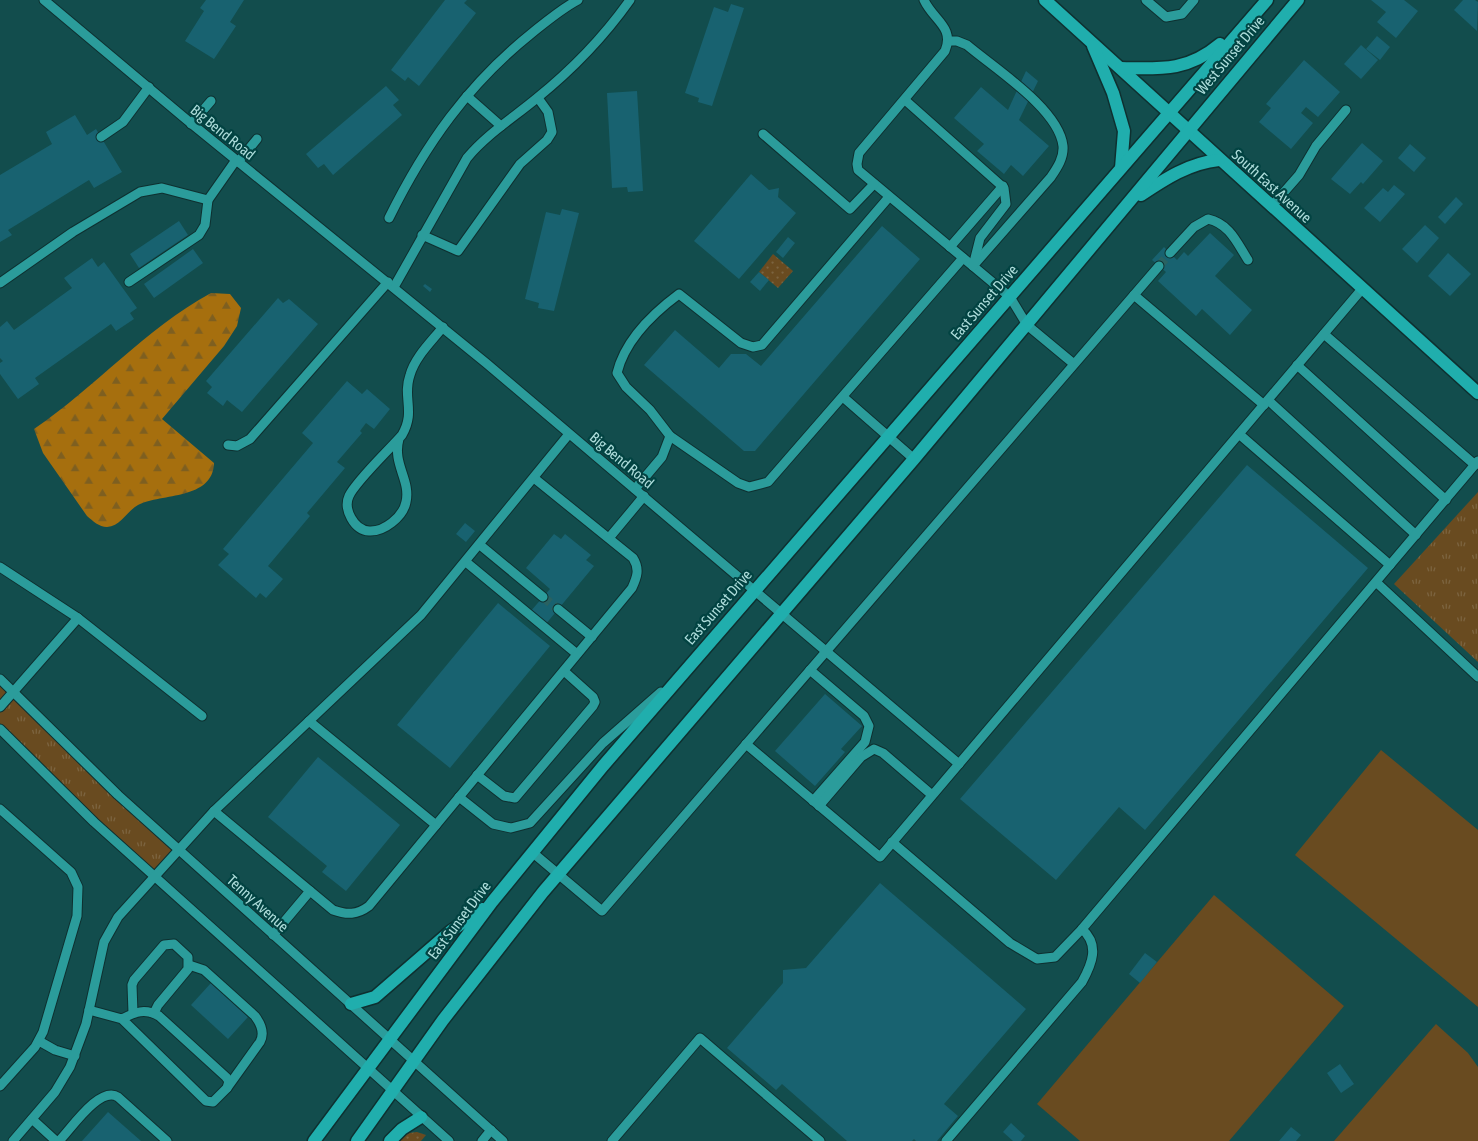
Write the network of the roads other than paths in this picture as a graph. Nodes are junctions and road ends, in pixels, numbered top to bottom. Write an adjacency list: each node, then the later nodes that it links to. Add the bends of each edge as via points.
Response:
1 (44, 0): 14 (street, Big Bend Road)
2 (578, 0): 15 (street, via 563,8 500,58)
3 (630, 0): 16 (street, via 591,50)
4 (924, 0): 11 (street, via 946,27)
5 (1045, 0): 12 (main road, South East Avenue)
6 (1146, 0): 7 (street, via 1166,17 1182,14)
7 (1194, 0)
8 (1267, 0): 10 (main road, West Sunset Drive)
9 (1298, 0): 23 (main road, West Sunset Drive)
10 (1253, 16): 13 (main road, via 1208,54 1186,64 1162,69); 20 (main road, West Sunset Drive)
11 (948, 41): 17 (street, via 942,58); 42 (street, via 967,45 1038,105 1058,130 1063,148 1051,178)
12 (1091, 42): 13 (main road, South East Avenue); 29 (main road, via 1113,93 1124,132)
13 (1121, 68): 20 (main road, South East Avenue)
14 (149, 87): 21 (street, Big Bend Road); 25 (street, via 123,122)
15 (467, 96): 22 (street); 36 (street, via 411,173)
16 (538, 98): 22 (street); 37 (street, via 548,112 552,132 520,164 458,251)
17 (906, 100): 30 (street, via 859,153 858,170); 31 (street)
18 (211, 101): 21 (street)
19 (1346, 110): 35 (street, via 1316,146 1299,175)
20 (1168, 112): 23 (main road, South East Avenue); 29 (main road, East Sunset Drive)
21 (191, 124): 28 (street, Big Bend Road)
22 (501, 126): 37 (street, via 467,158)
23 (1188, 132): 27 (main road, South East Avenue); 34 (main road)
24 (763, 134): 30 (street, via 850,209)
25 (101, 137)
26 (257, 140): 28 (street)
27 (1219, 160): 34 (main road, via 1203,162 1169,177); 35 (main road, South East Avenue)
28 (237, 161): 33 (street); 46 (street, Big Bend Road)
29 (1121, 168): 49 (main road, East Sunset Drive)
30 (874, 184): 32 (street)
31 (1003, 186): 38 (street); 42 (street, via 1006,204 980,238)
32 (889, 197): 38 (street); 61 (street, via 762,345 753,347 741,343 679,294 634,337 617,373)
33 (208, 200): 44 (street, via 199,235); 45 (street, via 162,188 140,192 72,232)
34 (1129, 204): 50 (main road)
35 (1271, 207): 47 (main road, South East Avenue)
36 (389, 218)
37 (422, 235): 46 (street)
38 (950, 247): 40 (street)
39 (1170, 253): 41 (street, via 1194,227 1208,220 1221,224 1233,234)
40 (963, 258): 42 (street); 56 (street)
41 (1248, 260)
42 (973, 266): 49 (street)
43 (1159, 266): 48 (street)
44 (129, 282)
45 (0, 283)
46 (391, 285): 51 (street, Big Bend Road); 63 (street, via 250,439)
47 (1362, 289): 52 (street); 55 (main road, South East Avenue)
48 (1134, 295): 53 (street); 57 (street)
49 (1010, 297): 50 (street); 60 (main road, East Sunset Drive)
50 (1028, 324): 53 (street); 64 (main road)
51 (443, 327): 58 (street, Big Bend Road); 62 (street, via 409,376 410,416)
52 (1324, 334): 54 (street); 65 (street)
53 (1074, 364): 83 (street)
54 (1297, 365): 57 (street); 69 (street)
55 (1478, 393)
56 (843, 397): 60 (street); 61 (street, via 776,475 758,486 738,483)
57 (1266, 402): 59 (street); 70 (street)
58 (569, 434): 66 (street); 67 (street, Big Bend Road)
59 (1239, 434): 74 (street); 96 (street)
60 (889, 435): 64 (street); 77 (main road, East Sunset Drive)
61 (670, 436): 67 (street, via 662,457)
62 (399, 439): 62 (street, via 350,494 347,508 361,529 369,531 384,527 404,509 407,494 396,455)
63 (228, 446)
64 (914, 459): 80 (main road)
65 (1476, 463): 69 (street)
66 (534, 478): 71 (street); 72 (street)
67 (635, 489): 68 (street, Big Bend Road)
68 (644, 496): 71 (street); 77 (street, Big Bend Road)
69 (1446, 500): 70 (street)
70 (1416, 535): 74 (street)
71 (609, 538): 82 (street, via 633,558 638,573 632,588)
72 (480, 545): 73 (street); 78 (street)
73 (466, 562): 84 (street); 93 (street, via 421,615)
74 (1390, 565): 76 (street)
75 (0, 567): 81 (street)
76 (1376, 582): 88 (street); 111 (street)
77 (755, 590): 80 (street, Big Bend Road); 87 (main road, East Sunset Drive)
78 (543, 597)
79 (558, 610): 82 (street)
80 (782, 614): 83 (street, Big Bend Road); 107 (main road)
81 (78, 618): 90 (street); 92 (street)
82 (592, 637): 84 (street)
83 (826, 652): 85 (street); 96 (street, Big Bend Road)
84 (577, 654): 86 (street)
85 (810, 670): 95 (street); 100 (street, via 864,716 869,731 865,742)
86 (564, 671): 97 (street); 97 (street, via 593,697 592,706 515,798 504,796)
87 (680, 676): 99 (street, via 603,743 530,823 511,828 493,824); 106 (main road, East Sunset Drive)
88 (1478, 677)
89 (0, 679): 90 (street, Tenny Avenue)
90 (13, 692): 91 (street); 105 (street, Tenny Avenue)
91 (0, 707)
92 (202, 716)
93 (310, 722): 102 (street); 103 (street)
94 (0, 729): 108 (street, via 80,809)
95 (746, 744): 100 (street); 107 (street, via 602,911)
96 (959, 764): 98 (street)
97 (477, 775): 99 (street)
98 (932, 795): 100 (street, via 884,753 874,749); 104 (street)
99 (459, 797): 103 (street)
100 (816, 804): 104 (street, via 880,857)
101 (0, 809): 120 (street, via 71,872 78,887 78,916)
102 (214, 811): 105 (street); 109 (street)
103 (436, 825): 109 (street, via 364,910 343,913 326,905)
104 (892, 842): 111 (street, via 1026,954 1038,959 1055,957)
105 (178, 850): 108 (street); 112 (street, Tenny Avenue)
106 (532, 852): 107 (street); 110 (main road, East Sunset Drive)
107 (558, 874): 122 (main road)
108 (154, 876): 115 (street, via 118,917 107,935); 123 (street)
109 (310, 891): 112 (street)
110 (492, 902): 114 (main road, via 451,931 375,996); 119 (main road, East Sunset Drive)
111 (1082, 929): 141 (street, via 1088,935 1093,955 1082,982)
112 (273, 935): 114 (street, Tenny Avenue)
113 (189, 965): 116 (street, via 188,957 174,944 167,943 160,948 134,980); 117 (street); 125 (street, via 204,970 255,1016 261,1026 263,1038)
114 (351, 1004): 119 (street, Tenny Avenue)
115 (89, 1010): 118 (street); 121 (street)
116 (133, 1013): 117 (street); 118 (street)
117 (154, 1013): 125 (street, via 226,1077)
118 (122, 1019): 125 (street, via 206,1100 213,1102)
119 (389, 1039): 122 (street, Tenny Avenue); 123 (main road, East Sunset Drive)
120 (39, 1041): 121 (street); 124 (street)
121 (75, 1056): 128 (street, via 55,1092)
122 (414, 1061): 126 (main road); 129 (street, Tenny Avenue)
123 (368, 1067): 126 (street); 133 (main road, East Sunset Drive)
124 (0, 1086)
125 (227, 1088)
126 (393, 1091): 127 (street); 134 (main road)
127 (422, 1117): 135 (main road); 136 (street)
128 (32, 1119): 130 (street); 131 (street)
129 (492, 1130): 137 (street); 138 (street, Tenny Avenue)
130 (12, 1141)
131 (58, 1141): 132 (street, via 96,1100 110,1094 118,1097)
132 (167, 1141)
133 (314, 1141)
134 (358, 1141)
135 (390, 1141)
136 (449, 1141)
137 (482, 1141)
138 (503, 1141)
139 (612, 1141): 140 (street, via 700,1038)
140 (820, 1141)
141 (946, 1141)

